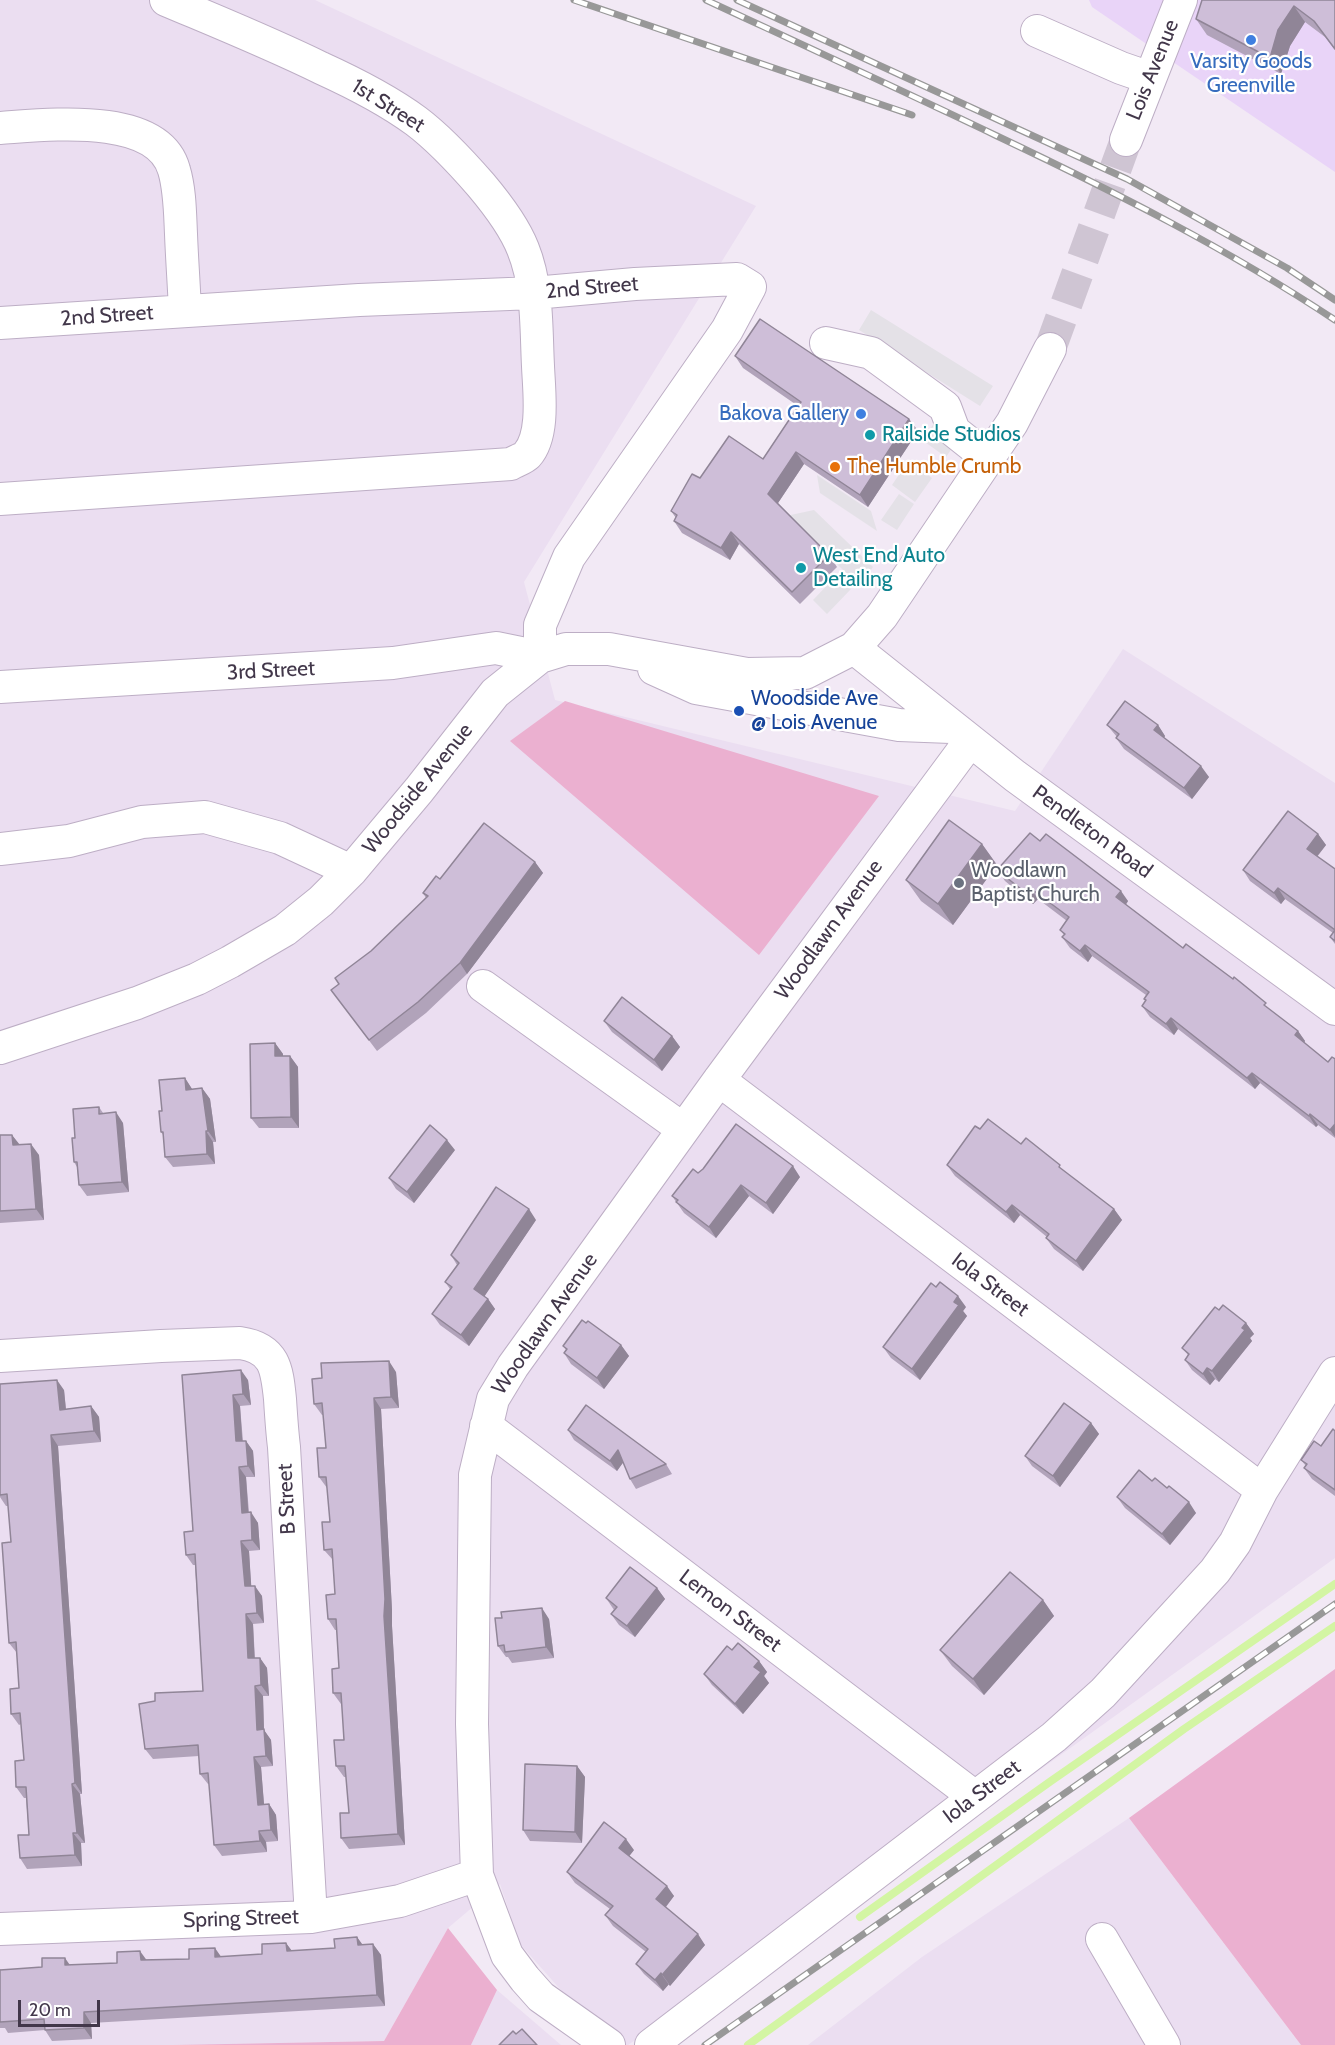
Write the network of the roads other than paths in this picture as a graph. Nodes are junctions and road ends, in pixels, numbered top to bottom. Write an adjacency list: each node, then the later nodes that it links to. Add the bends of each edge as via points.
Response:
1 (166, 0): 7 (street, 1st Street, via 289,52 394,105 418,122 495,202 524,251)
2 (1181, 0): 4 (street, Lois Avenue)
3 (1037, 31): 4 (street)
4 (1150, 78): 6 (street, Lois Avenue)
5 (0, 128): 8 (street, via 97,125 132,131 160,146 174,169 180,200)
6 (1126, 140)
7 (534, 293): 8 (street, 2nd Street); 13 (street, 1st Street, via 539,424 526,455 511,464); 16 (street, 2nd Street, via 737,279 750,287 727,330 569,556 540,625)
8 (185, 312): 9 (street, 2nd Street)
9 (0, 323)
10 (826, 343): 12 (street, via 871,353 945,407 954,431)
11 (1050, 349): 12 (street, via 1012,423)
12 (988, 458): 14 (street, via 882,616)
13 (0, 499)
14 (854, 648): 15 (street, Woodside Avenue, via 805,673 758,674); 18 (street, Pendleton Road)
15 (609, 649): 16 (street, Woodside Avenue, via 566,649); 18 (street, via 696,688)
16 (540, 657): 17 (street, 3rd Street, via 496,648 393,663); 20 (street, Woodside Avenue, via 495,693)
17 (0, 687)
18 (960, 734): 22 (street, Pendleton Road); 24 (street, Woodlawn Avenue)
19 (0, 849): 20 (street, via 69,842 142,822 205,817 280,838)
20 (351, 871): 23 (street, Woodside Avenue, via 321,902 285,930 197,979)
21 (483, 986): 25 (street)
22 (1335, 1009)
23 (0, 1048)
24 (719, 1080): 25 (street, Woodlawn Avenue); 29 (street, Iola Street)
25 (683, 1129): 28 (street, Woodlawn Avenue, via 513,1366 493,1400)
26 (0, 1356): 32 (street, B Street, via 240,1343 258,1348 272,1360 278,1373 284,1447)
27 (1335, 1373): 29 (street, Iola Street)
28 (486, 1426): 30 (street, Lemon Street); 31 (street, Woodlawn Avenue, via 475,1475 472,1725)
29 (1262, 1490): 30 (street, Iola Street, via 1235,1543 1215,1571 1103,1693 1054,1737)
30 (975, 1797): 36 (street, Iola Street)
31 (477, 1875): 32 (street, Spring Street, via 400,1901); 35 (street, Woodlawn Avenue, via 507,1955 525,1979 541,1997)
32 (310, 1917): 33 (street, Spring Street)
33 (0, 1929)
34 (1102, 1939): 37 (street)
35 (609, 2045)
36 (651, 2045)
37 (1164, 2045)

